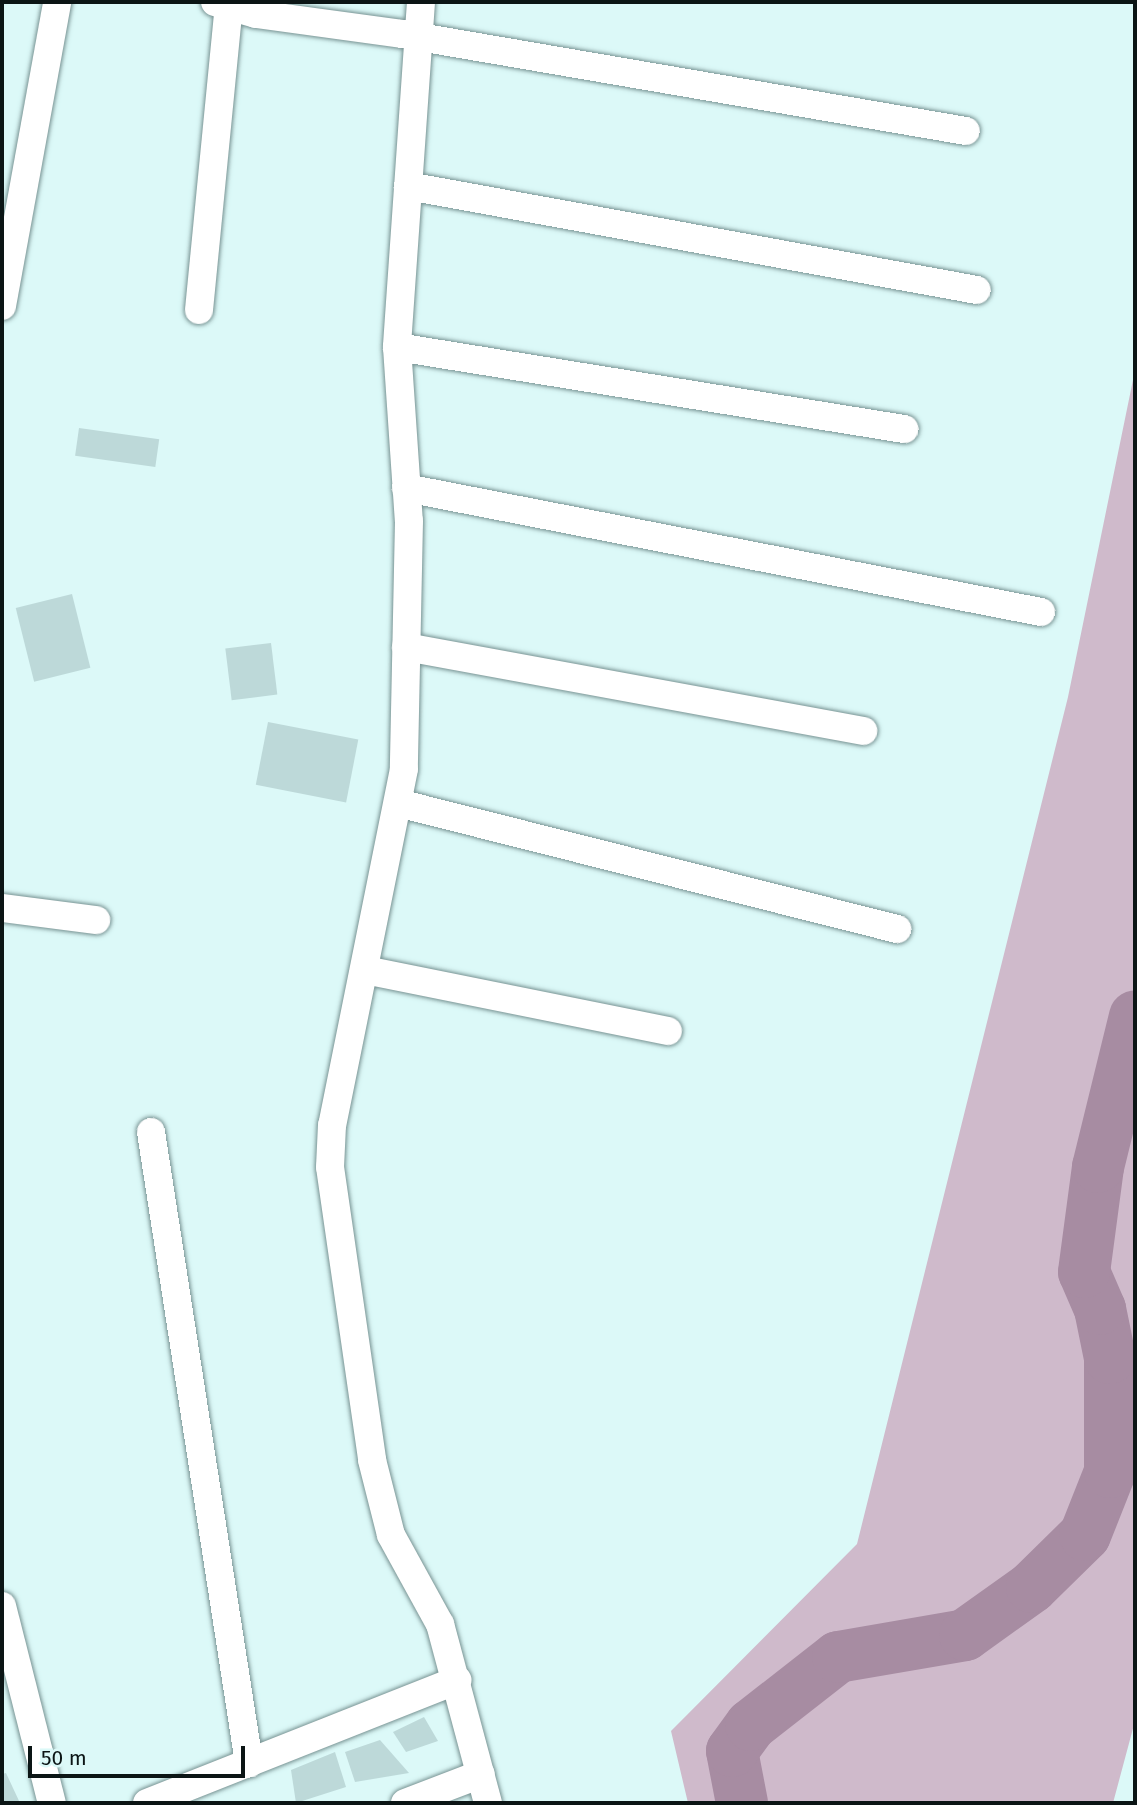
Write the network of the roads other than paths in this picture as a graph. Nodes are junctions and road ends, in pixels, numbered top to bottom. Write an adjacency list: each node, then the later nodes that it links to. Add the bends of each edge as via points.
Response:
1 (57, 2): 8 (street)
2 (421, 2): 4 (street)
3 (224, 3): 4 (street, via 256,14); 9 (street)
4 (418, 37): 5 (street); 6 (street)
5 (966, 131)
6 (408, 187): 7 (street); 10 (street)
7 (978, 290)
8 (2, 306)
9 (199, 310)
10 (397, 347): 11 (street); 12 (street)
11 (904, 429)
12 (407, 488): 13 (street); 14 (street)
13 (1041, 612)
14 (407, 647): 15 (street); 16 (street, via 404,769)
15 (863, 731)
16 (398, 803): 19 (street); 20 (street)
17 (2, 908): 18 (street)
18 (96, 920)
19 (897, 929)
20 (365, 970): 21 (street); 24 (street, via 332,1125 330,1167 372,1460 391,1535 440,1624)
21 (668, 1031)
22 (151, 1132): 25 (street)
23 (2, 1606): 27 (street)
24 (457, 1680): 25 (street); 26 (street)
25 (249, 1763): 28 (street)
26 (481, 1774): 29 (street); 30 (street)
27 (52, 1803)
28 (147, 1803)
29 (405, 1803)
30 (488, 1803)

